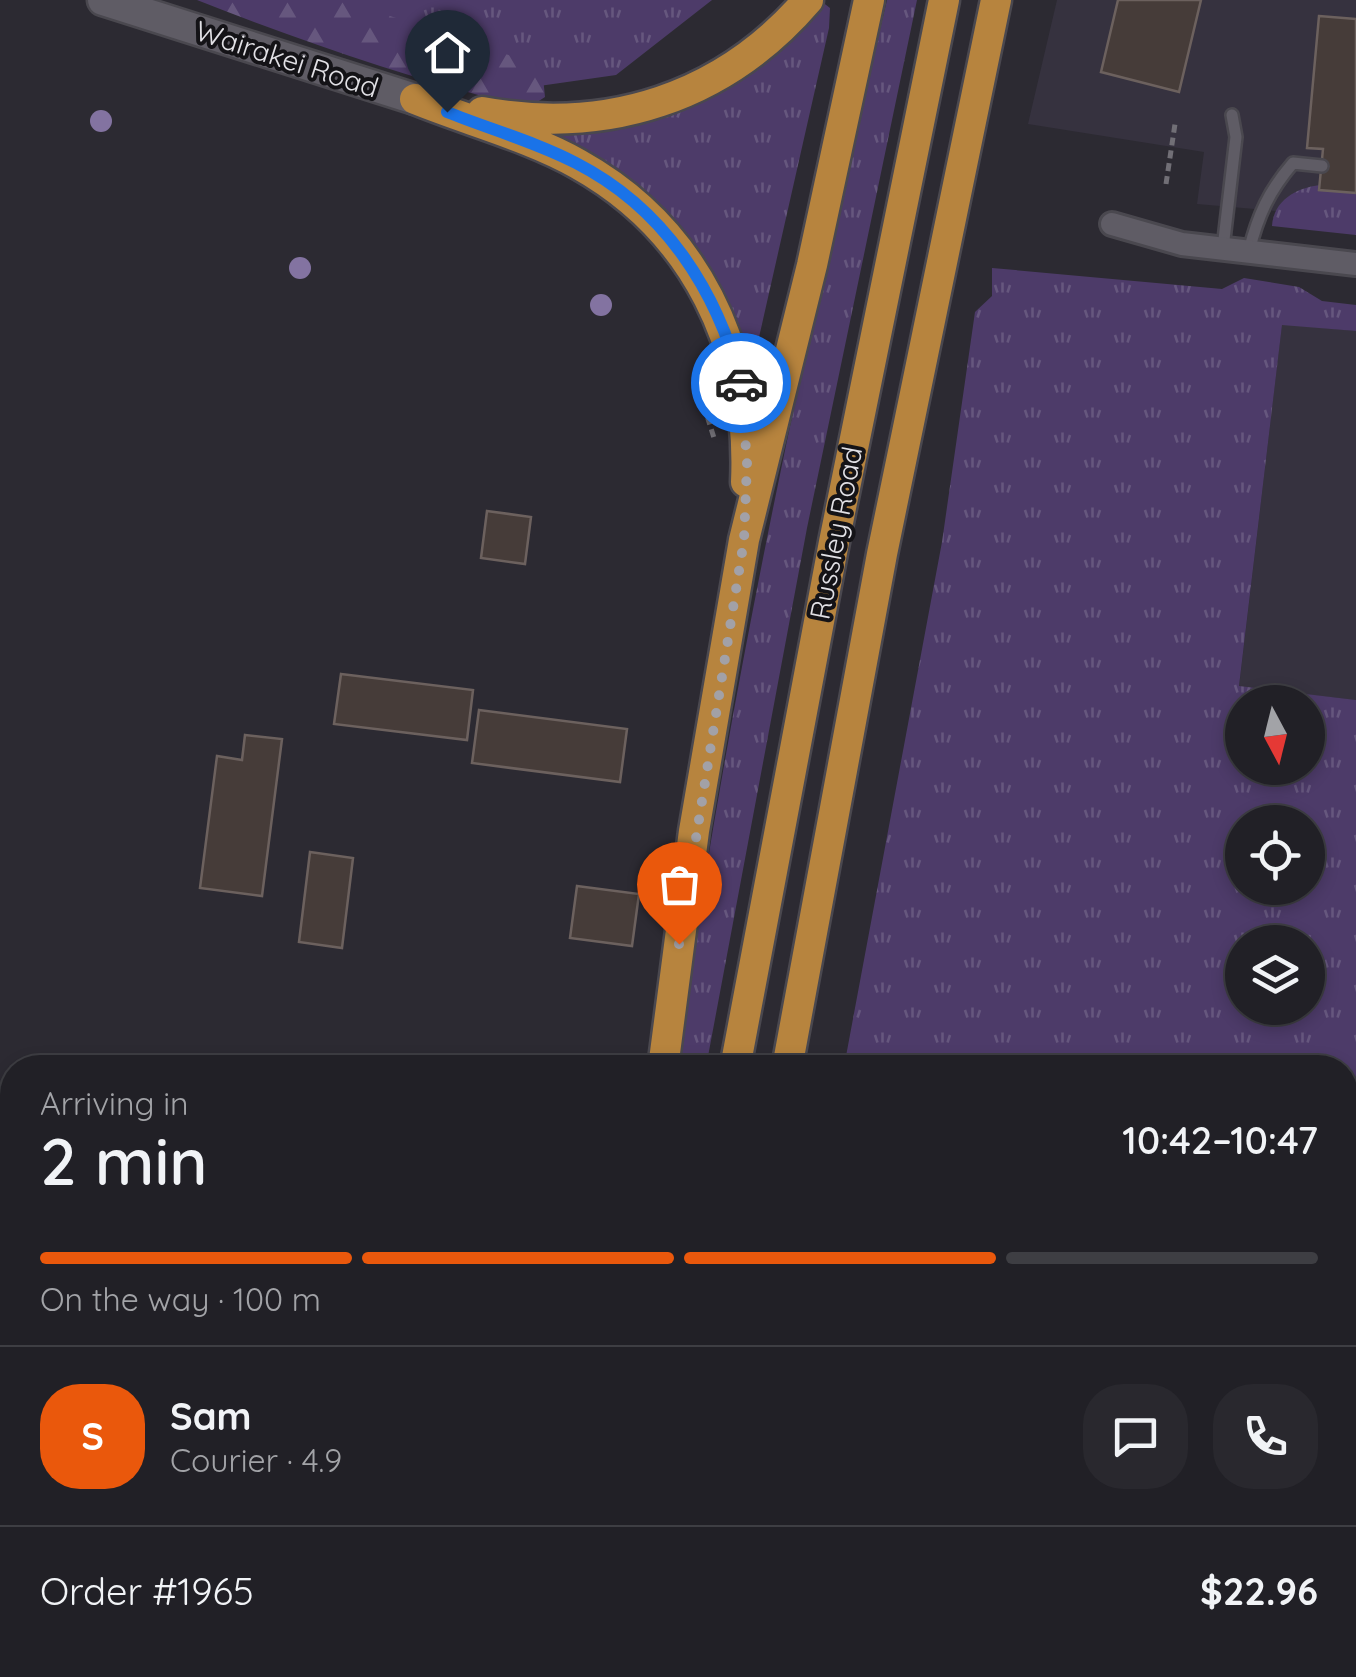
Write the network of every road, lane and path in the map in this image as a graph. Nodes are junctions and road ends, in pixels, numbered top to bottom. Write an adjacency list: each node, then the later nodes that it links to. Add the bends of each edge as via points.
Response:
1 (102, 0): 6 (street, Wairakei Road)
2 (808, 0): 6 (highway, via 738,64 646,108 572,120 523,119)
3 (870, 0): 15 (highway)
4 (944, 0): 17 (highway, Russley Road)
5 (996, 0): 18 (highway, Russley Road, via 882,554)
6 (415, 100): 15 (highway, via 576,162 632,199 671,238 714,302 742,387)
7 (1232, 115): 12 (lane, via 1236,136)
8 (1174, 124): 10 (path)
9 (1322, 166): 13 (lane, via 1294,164 1278,180)
10 (1166, 184)
11 (1112, 224): 12 (street)
12 (1223, 248): 13 (street)
13 (1249, 251): 14 (street)
14 (1356, 264)
15 (744, 540): 16 (highway, via 694,831)
16 (665, 1055)
17 (737, 1055)
18 (790, 1055)

